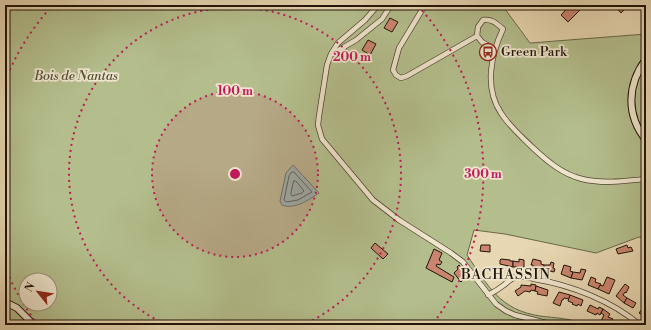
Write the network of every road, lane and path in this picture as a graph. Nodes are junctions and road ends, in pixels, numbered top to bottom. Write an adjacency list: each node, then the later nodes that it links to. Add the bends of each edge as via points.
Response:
1 (378, 5): 6 (street, via 338,43)
2 (391, 5): 6 (street, via 382,19 356,40)
3 (425, 5): 4 (street, via 399,48 393,70 401,78)
4 (477, 36): 5 (street); 5 (street, via 478,27 483,20 489,19 496,23 503,29)
5 (494, 49): 9 (street, via 491,82 495,103 509,125 549,162 562,171 591,181)
6 (331, 54): 10 (street, via 319,116 320,132 326,146 373,200 463,262)
7 (646, 59): 8 (main road, via 634,79 631,91 636,125)
8 (646, 140)
9 (646, 179)
10 (488, 295): 13 (street, via 506,311); 14 (street, via 518,276 540,280 570,287 603,302)
11 (5, 302): 12 (main road, via 17,308)
12 (34, 325)
13 (554, 325)
14 (640, 325)

